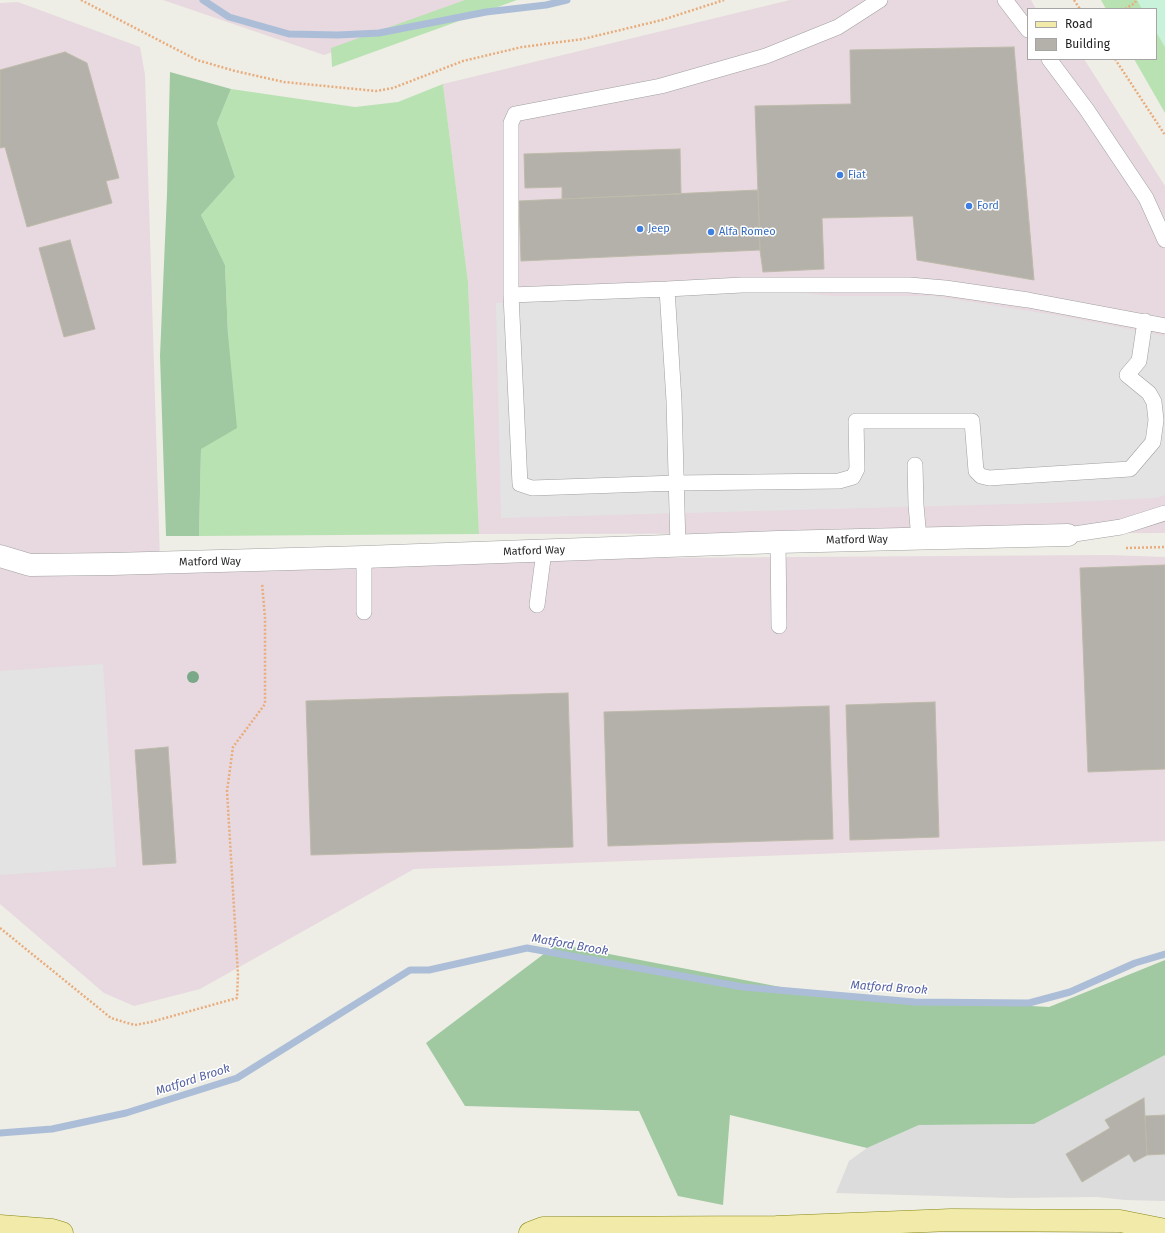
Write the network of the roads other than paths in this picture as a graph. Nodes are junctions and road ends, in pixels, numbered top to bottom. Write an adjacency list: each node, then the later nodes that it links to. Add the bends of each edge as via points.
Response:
1 (880, 0): 7 (lane, via 838,27 766,56 661,86 515,114 511,123)
2 (1005, 0): 3 (lane)
3 (1027, 29)
4 (1050, 60): 5 (lane, via 1146,198)
5 (1165, 240)
6 (667, 289): 7 (lane); 8 (lane, via 742,286 922,286 970,290); 11 (lane)
7 (511, 295): 11 (lane, via 520,484 532,488)
8 (1145, 321): 9 (lane); 11 (lane, via 1139,361 1127,375 1149,393 1154,402 1156,420 1153,442 1130,469 989,478 981,476 976,470 972,421 856,421 856,468 853,477 839,481)
9 (1165, 326)
10 (916, 465): 14 (lane)
11 (677, 483): 16 (lane)
12 (1165, 513): 13 (lane, via 1122,527)
13 (1068, 535): 14 (street, Matford Way)
14 (919, 539): 15 (street, Matford Way)
15 (778, 542): 16 (street, Matford Way); 22 (lane)
16 (678, 546): 17 (street, Matford Way)
17 (544, 551): 19 (street, Matford Way); 20 (lane)
18 (0, 556): 19 (street, Matford Way, via 30,565)
19 (364, 557): 21 (lane)
20 (537, 605)
21 (364, 612)
22 (779, 626)
23 (0, 1226): 27 (main road)
24 (869, 1228): 25 (main road); 26 (main road, via 951,1220 1120,1221)
25 (821, 1229): 28 (main road, via 543,1228)
26 (1165, 1230)
27 (62, 1233)
28 (530, 1233)

